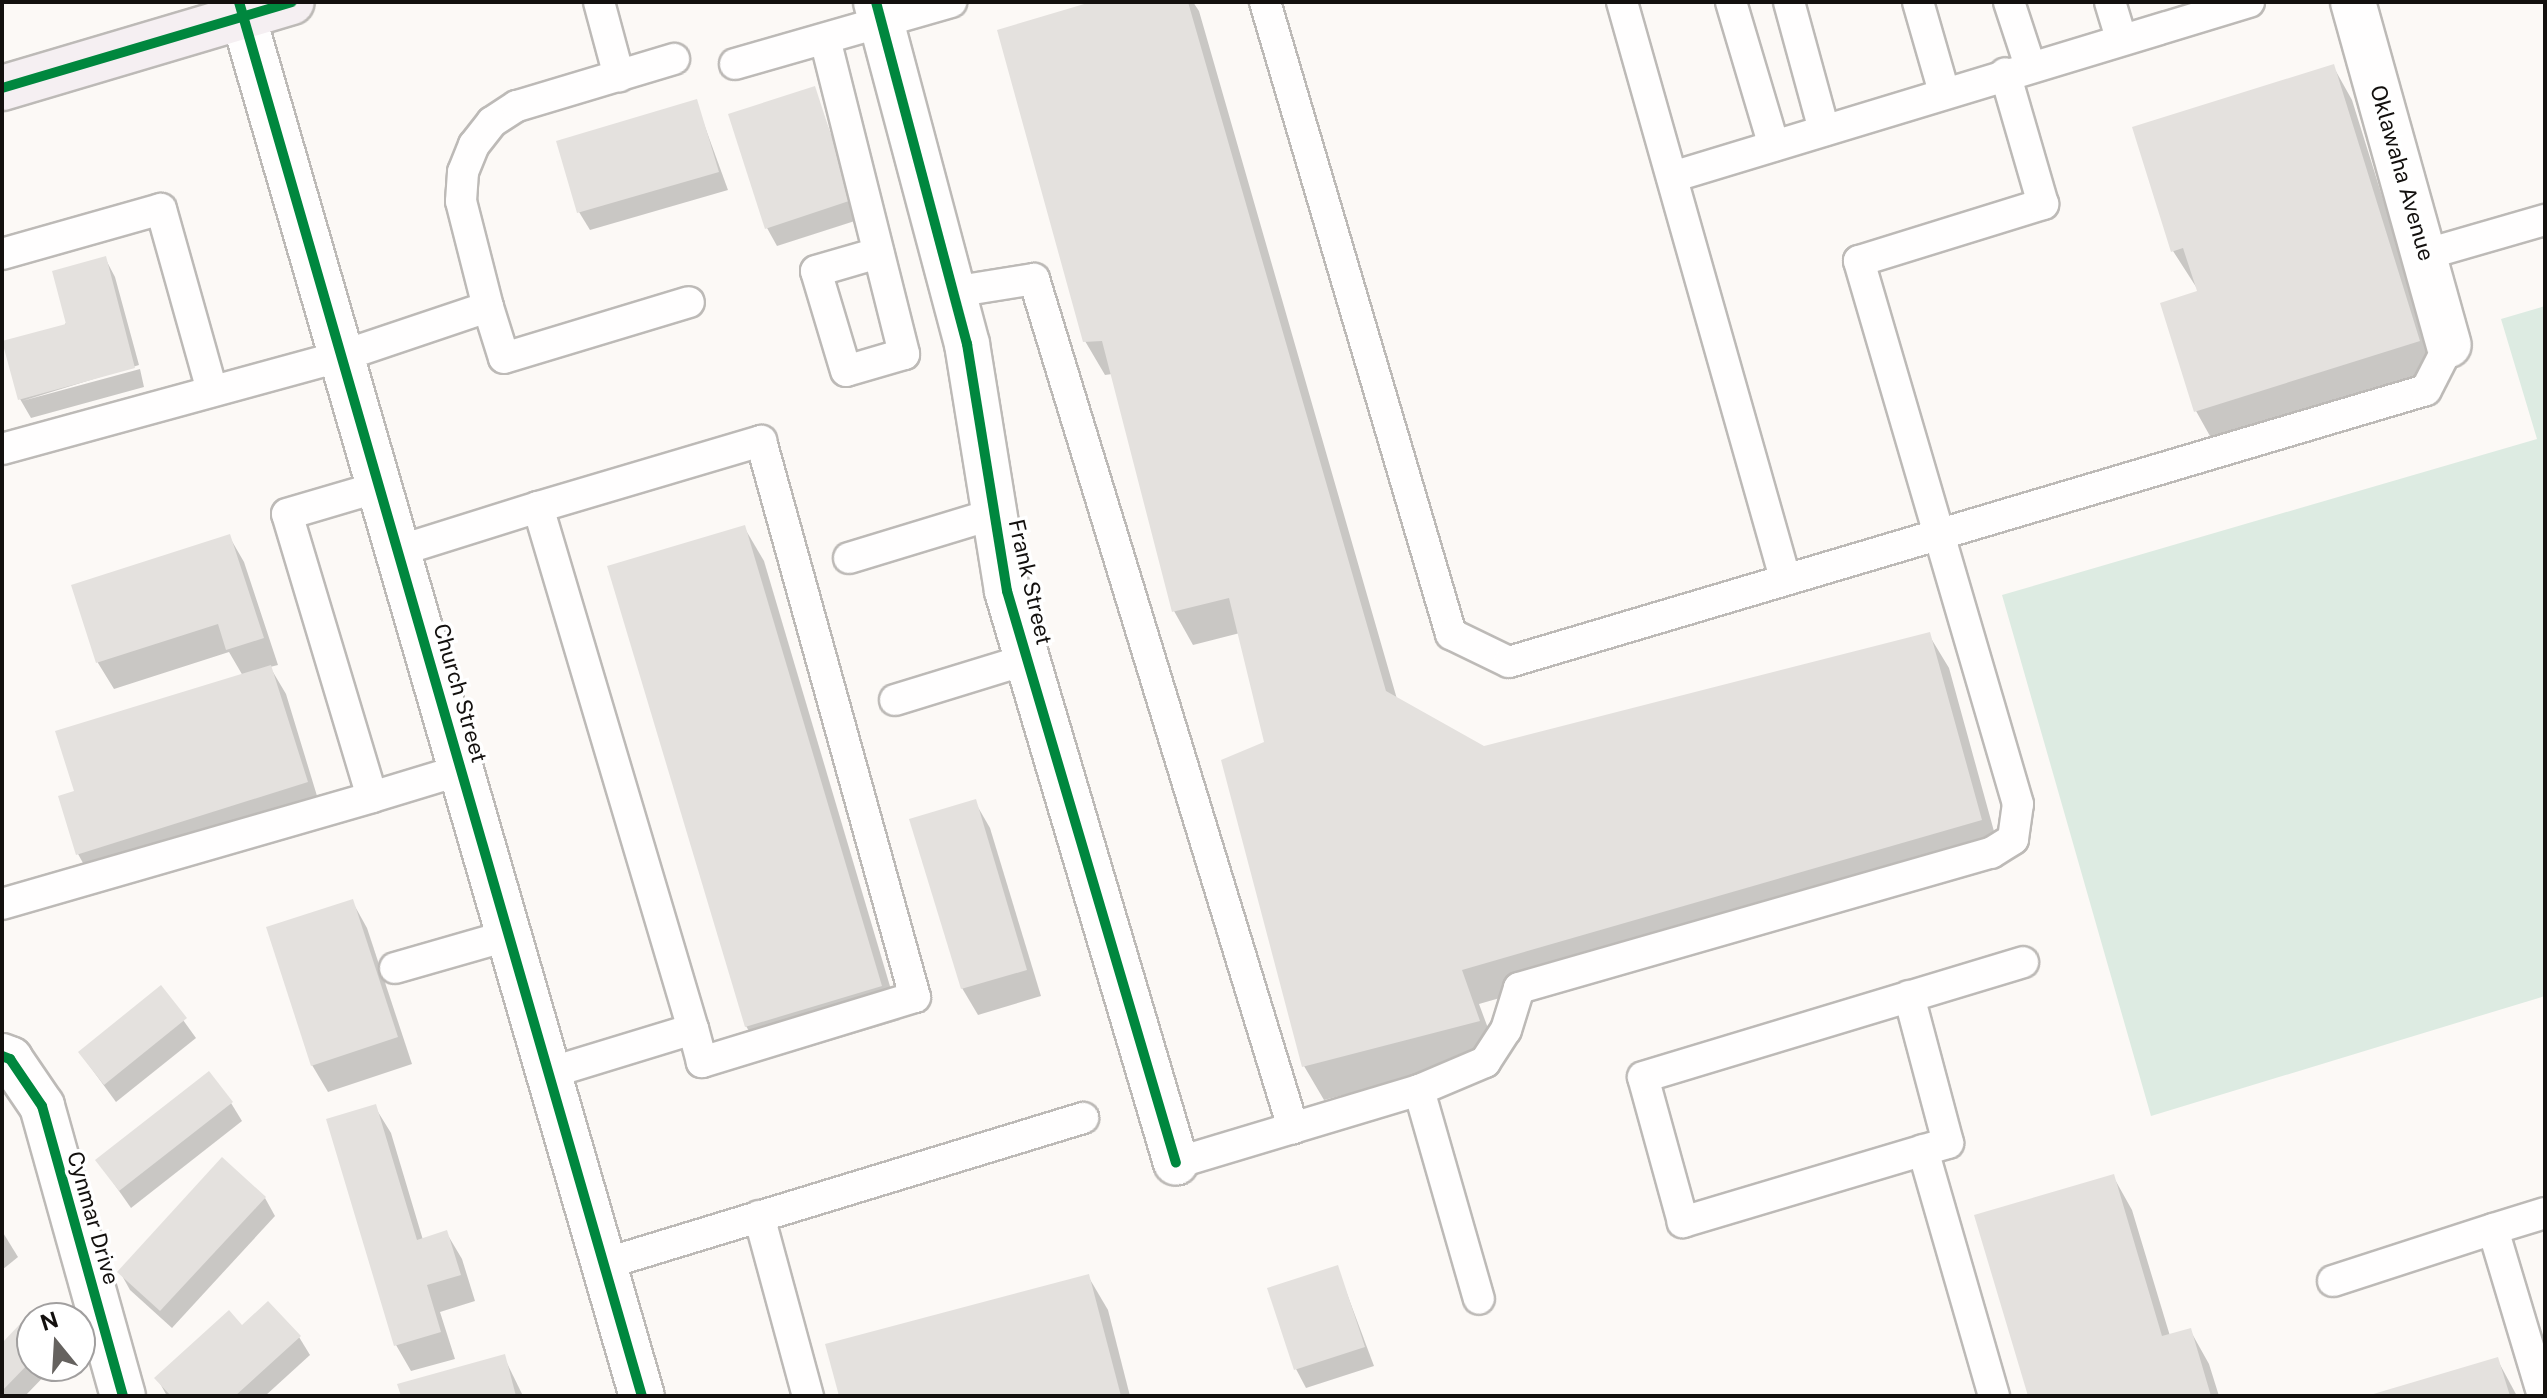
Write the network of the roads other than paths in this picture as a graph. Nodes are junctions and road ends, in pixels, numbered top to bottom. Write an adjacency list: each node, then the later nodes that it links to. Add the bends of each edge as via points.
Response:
1 (292, 2): 13 (main road)
2 (599, 2): 20 (lane)
3 (951, 2): 14 (lane)
4 (1265, 2): 43 (lane, via 1451,634 1509,662)
5 (1622, 2): 25 (lane)
6 (1731, 2): 24 (lane)
7 (1789, 2): 23 (lane)
8 (1918, 2): 22 (lane)
9 (2009, 2): 19 (lane)
10 (2110, 2): 16 (lane)
11 (2249, 2): 16 (lane)
12 (2353, 2): 29 (street, Oklawaha Avenue)
13 (241, 9): 21 (main road); 34 (street, Church Street)
14 (879, 12): 15 (lane); 30 (street, Frank Street)
15 (825, 39): 18 (lane); 27 (lane)
16 (2121, 39): 19 (lane)
17 (674, 59): 20 (lane)
18 (735, 64)
19 (2018, 70): 22 (lane); 40 (lane, via 2043,204 1859,261)
20 (619, 76): 32 (lane, via 517,106 492,122 474,145 463,172 461,201)
21 (2, 88)
22 (1944, 92): 23 (lane)
23 (1824, 130): 24 (lane)
24 (1774, 146): 25 (lane)
25 (1672, 177): 43 (lane)
26 (2545, 220): 29 (lane)
27 (878, 253)
28 (2, 254): 35 (lane, via 161,209)
29 (2427, 254): 33 (street, Oklawaha Avenue)
30 (953, 292): 39 (street, Frank Street); 58 (lane, via 1034,279)
31 (689, 302): 32 (lane, via 504,358)
32 (488, 307): 34 (lane)
33 (2449, 345): 40 (lane, via 2426,390)
34 (342, 356): 35 (lane); 37 (street, Church Street)
35 (212, 391): 36 (lane)
36 (4, 443)
37 (379, 487): 41 (street, Church Street); 47 (lane, via 287,514)
38 (538, 507): 41 (lane); 53 (lane); 53 (lane, via 761,441 915,997 702,1062)
39 (994, 514): 42 (lane); 44 (street, Frank Street, via 1007,591)
40 (1939, 533): 43 (lane); 56 (lane, via 2018,804 2013,839 1991,853 1519,988 1506,1030 1485,1062)
41 (398, 551): 46 (street, Church Street)
42 (849, 558)
43 (1785, 578)
44 (1028, 659): 45 (lane); 60 (street, Frank Street)
45 (895, 700)
46 (461, 770): 47 (lane); 49 (street, Church Street)
47 (372, 797): 48 (lane)
48 (2, 904)
49 (510, 935): 51 (lane); 55 (street, Church Street)
50 (2023, 962): 52 (lane)
51 (395, 968)
52 (1909, 996): 59 (lane, via 1948,1143); 59 (lane, via 1643,1077 1683,1222)
53 (693, 1029): 55 (lane)
54 (6, 1057): 67 (street, Cynmar Drive, via 42,1106)
55 (549, 1073): 64 (street, Church Street)
56 (1419, 1090): 58 (lane); 66 (lane)
57 (1083, 1118): 62 (lane)
58 (1293, 1128): 60 (lane)
59 (1923, 1150): 70 (lane)
60 (1176, 1163)
61 (2545, 1213): 63 (lane)
62 (759, 1216): 64 (lane); 69 (lane)
63 (2493, 1229): 65 (lane); 71 (lane)
64 (604, 1264): 68 (street, Church Street)
65 (2333, 1281)
66 (1479, 1299)
67 (123, 1396)
68 (642, 1396)
69 (808, 1396)
70 (1994, 1396)
71 (2543, 1396)

